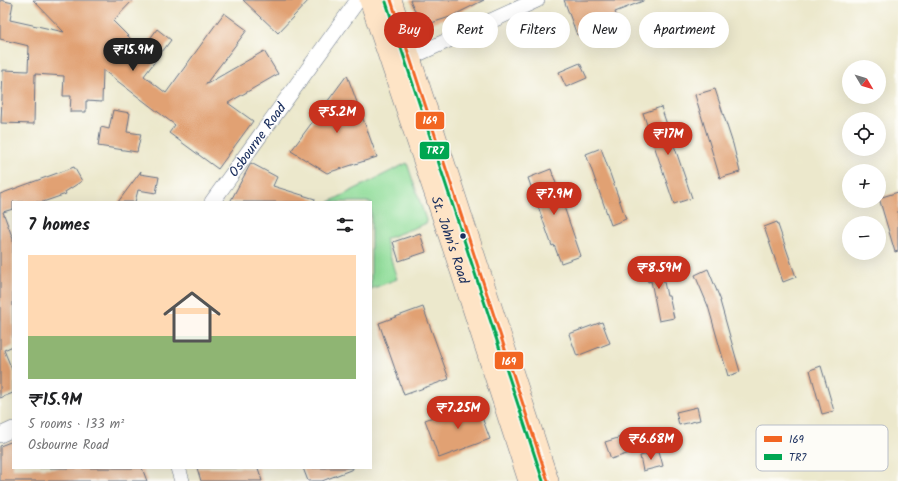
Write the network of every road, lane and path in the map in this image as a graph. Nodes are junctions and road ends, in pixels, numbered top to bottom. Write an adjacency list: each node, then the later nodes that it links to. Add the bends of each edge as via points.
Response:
1 (358, 0): 6 (street, Osbourne Road)
2 (370, 0): 11 (main road, St. John's Road)
3 (391, 0): 5 (main road, St. John's Road)
4 (537, 0): 5 (street)
5 (409, 58): 12 (main road, St. John's Road)
6 (213, 201)
7 (12, 429): 8 (street)
8 (0, 435)
9 (178, 469): 10 (street)
10 (182, 481)
11 (529, 481)
12 (548, 481)

